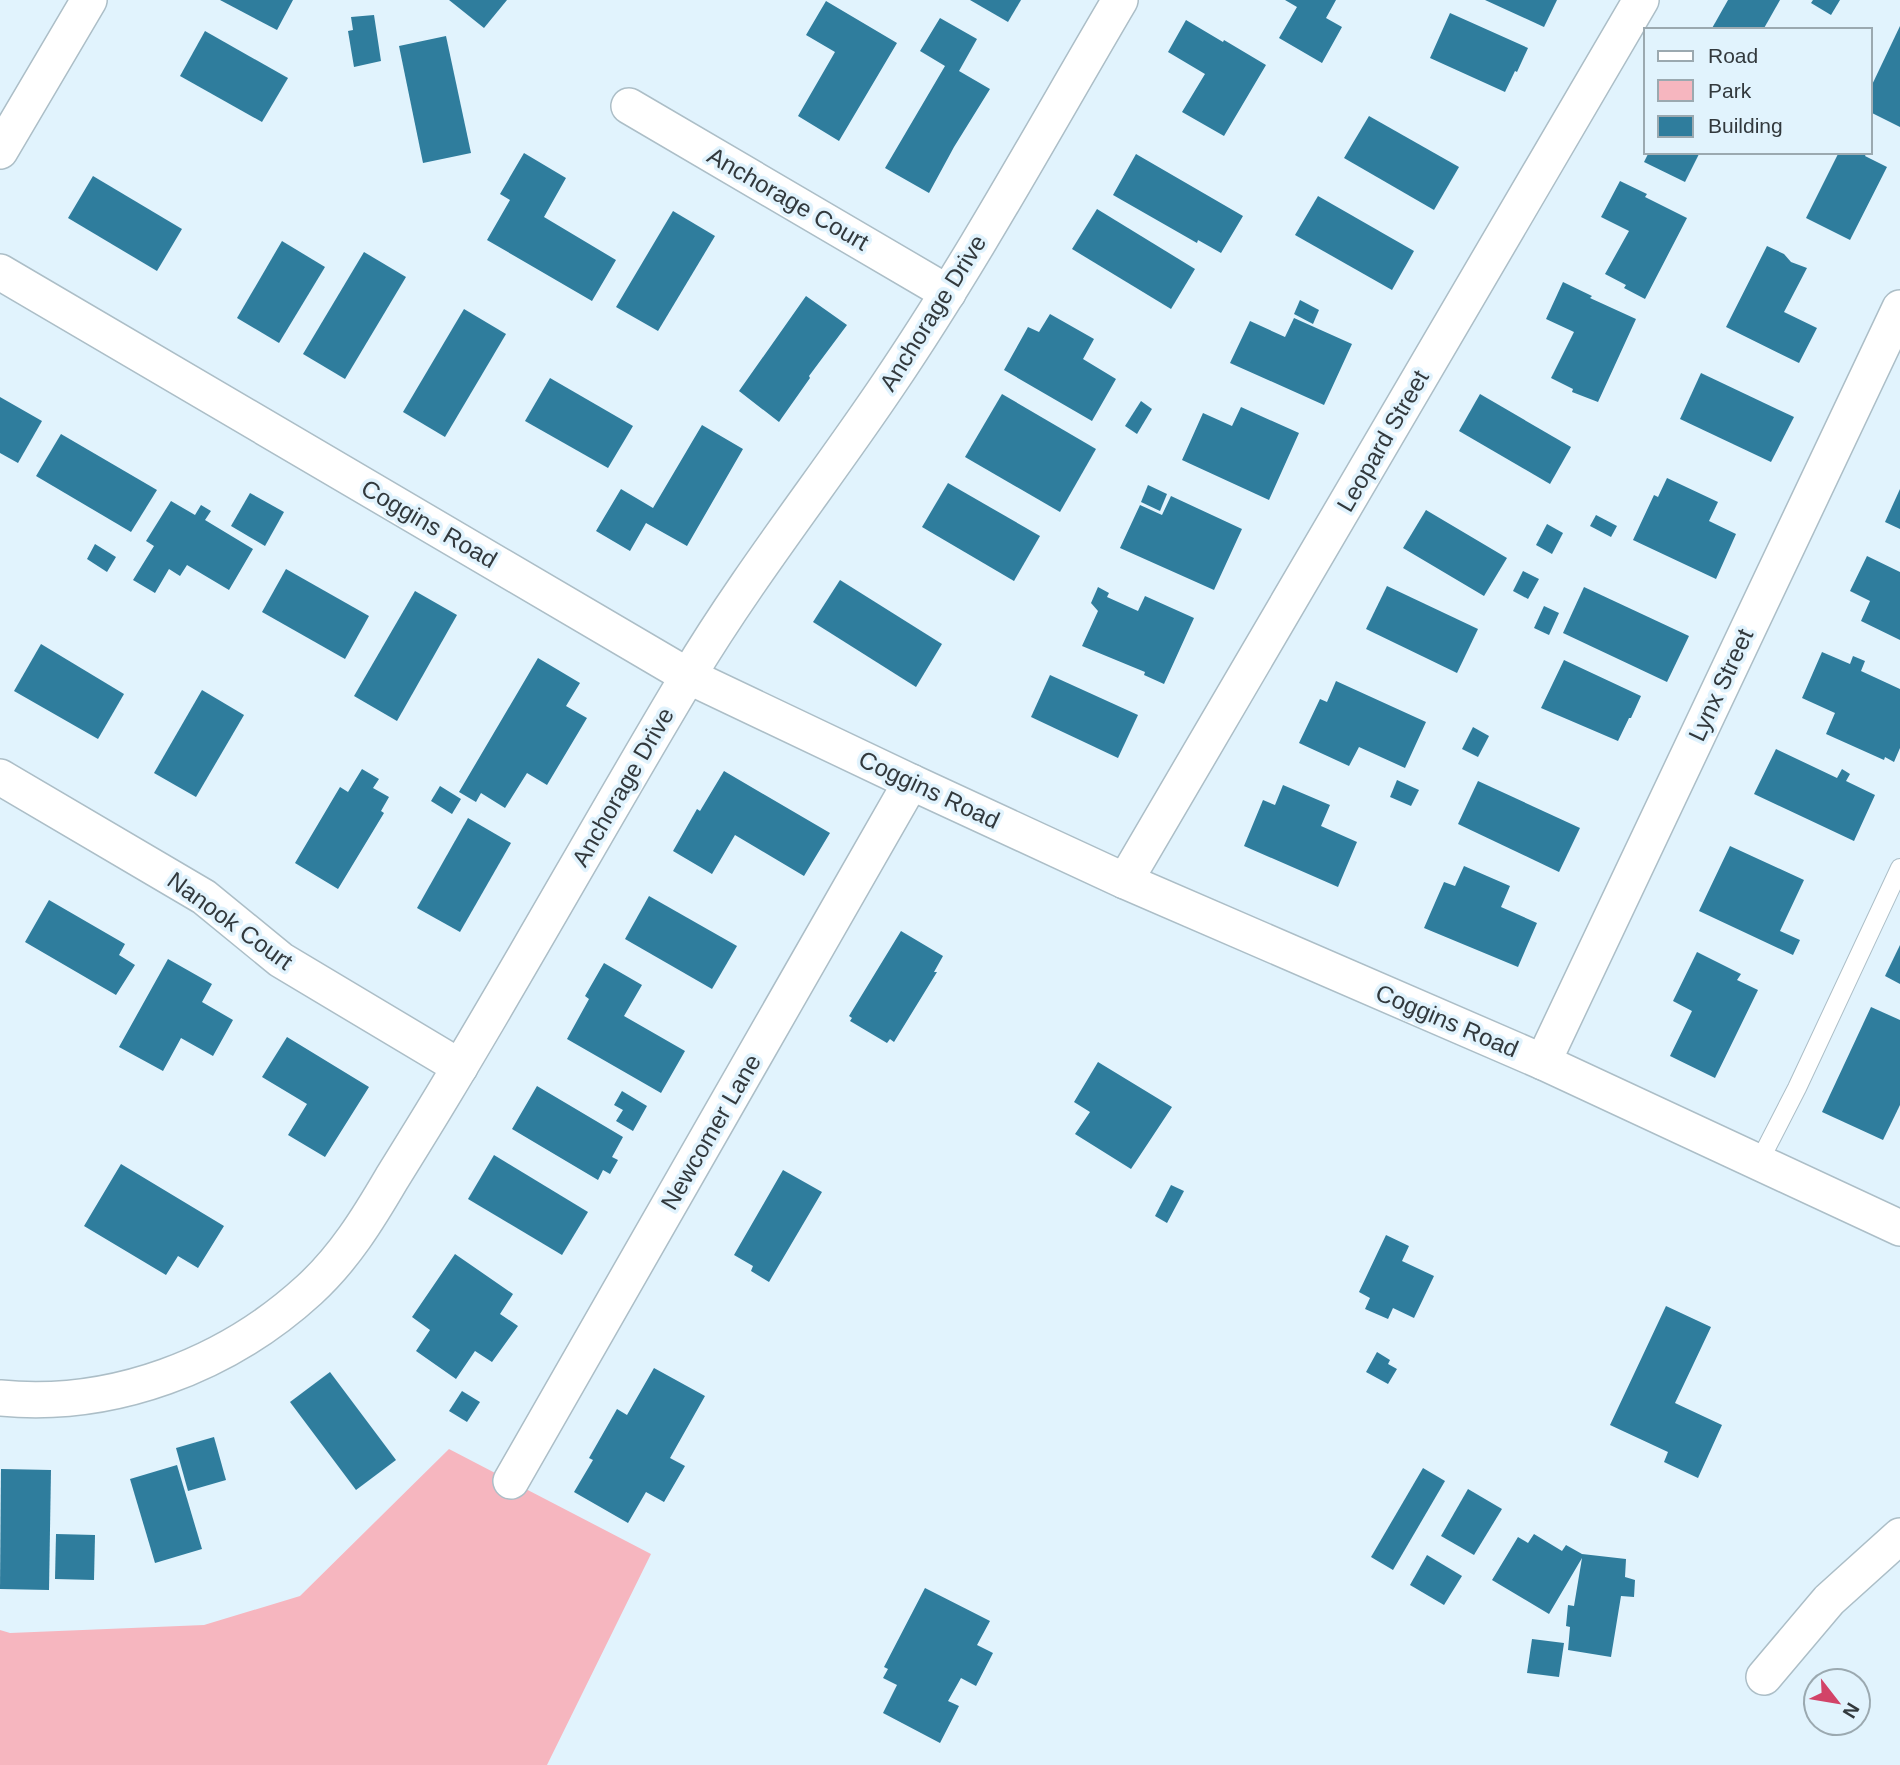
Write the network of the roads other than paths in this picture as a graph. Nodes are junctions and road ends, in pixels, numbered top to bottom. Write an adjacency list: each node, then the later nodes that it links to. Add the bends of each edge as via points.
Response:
1 (89, 0): 5 (street)
2 (1120, 0): 7 (street, Anchorage Drive)
3 (1641, 0): 13 (street, Leopard Street)
4 (629, 106): 7 (street, Anchorage Court)
5 (0, 151)
6 (0, 272): 9 (street, Coggins Road)
7 (948, 293): 9 (street, Anchorage Drive)
8 (1900, 308): 14 (street, Lynx Street)
9 (688, 676): 11 (street, Coggins Road); 15 (street, Anchorage Drive)
10 (0, 777): 15 (street, Nanook Court, via 204,897 281,960)
11 (911, 782): 13 (street, Coggins Road); 19 (street, Newcomer Lane)
12 (1900, 868): 16 (lane)
13 (1125, 881): 14 (street, Coggins Road)
14 (1543, 1062): 16 (street, Coggins Road)
15 (460, 1067): 18 (street, Anchorage Drive, via 360,1233 312,1288 265,1326 210,1359 147,1384 85,1397)
16 (1759, 1162): 17 (street, Coggins Road)
17 (1898, 1221)
18 (0, 1398)
19 (512, 1481)
20 (1900, 1536): 21 (street, via 1829,1600)
21 (1764, 1677)

